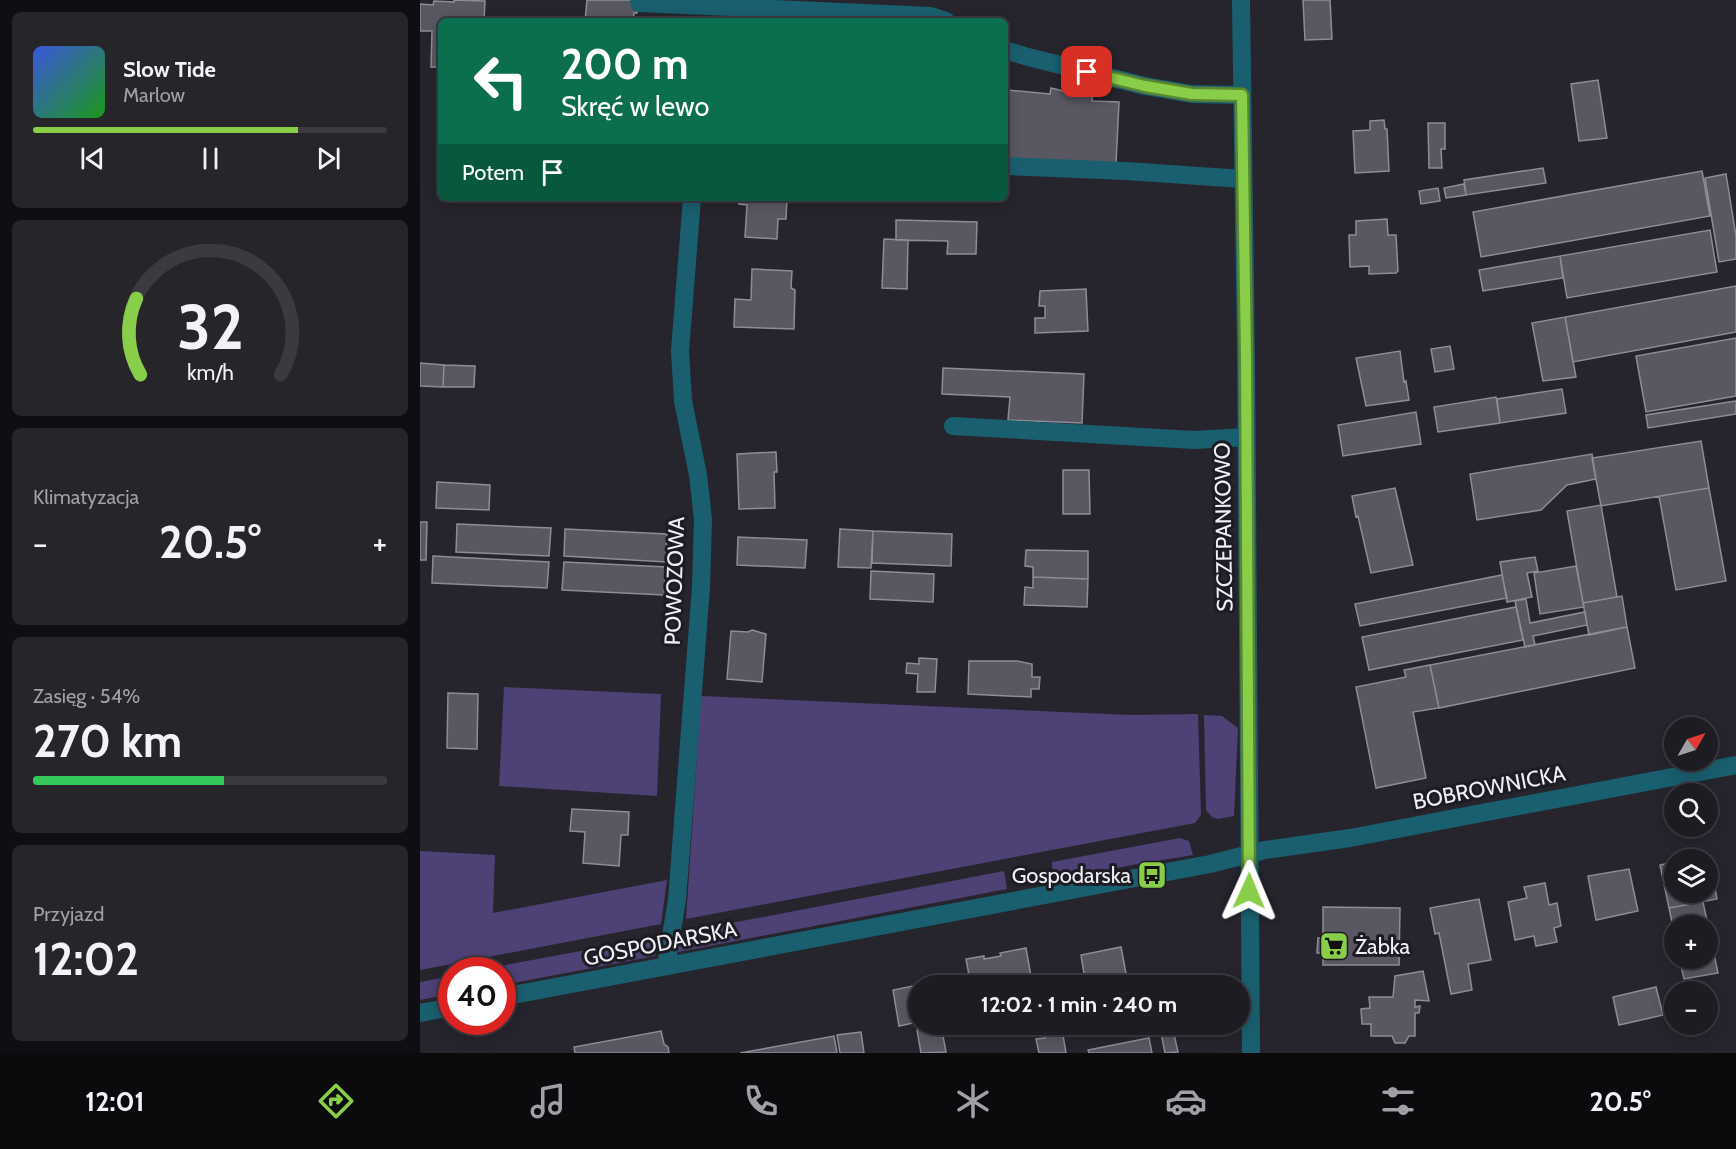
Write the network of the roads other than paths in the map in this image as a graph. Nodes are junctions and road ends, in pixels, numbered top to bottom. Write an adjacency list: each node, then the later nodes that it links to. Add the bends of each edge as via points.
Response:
1 (1241, 0): 6 (street, SZCZEPANKOWO)
2 (639, 3): 3 (street)
3 (703, 13): 4 (street)
4 (937, 18)
5 (1008, 51): 6 (street, via 1145,86 1192,94)
6 (1242, 95): 8 (street, SZCZEPANKOWO)
7 (1008, 166): 8 (street)
8 (1243, 179): 11 (street, SZCZEPANKOWO)
9 (692, 201): 14 (street, POWOZOWA, via 680,351 683,401 703,519 677,900)
10 (953, 426): 11 (street, via 1194,440)
11 (1246, 437): 13 (street, SZCZEPANKOWO)
12 (1736, 765): 13 (street, BOBROWNICKA)
13 (1250, 854): 14 (street, GOSPODARSKA); 18 (street, SZCZEPANKOWO)
14 (666, 966): 15 (street, GOSPODARSKA)
15 (516, 994)
16 (438, 1010): 17 (street)
17 (420, 1013)
18 (1251, 1053)

